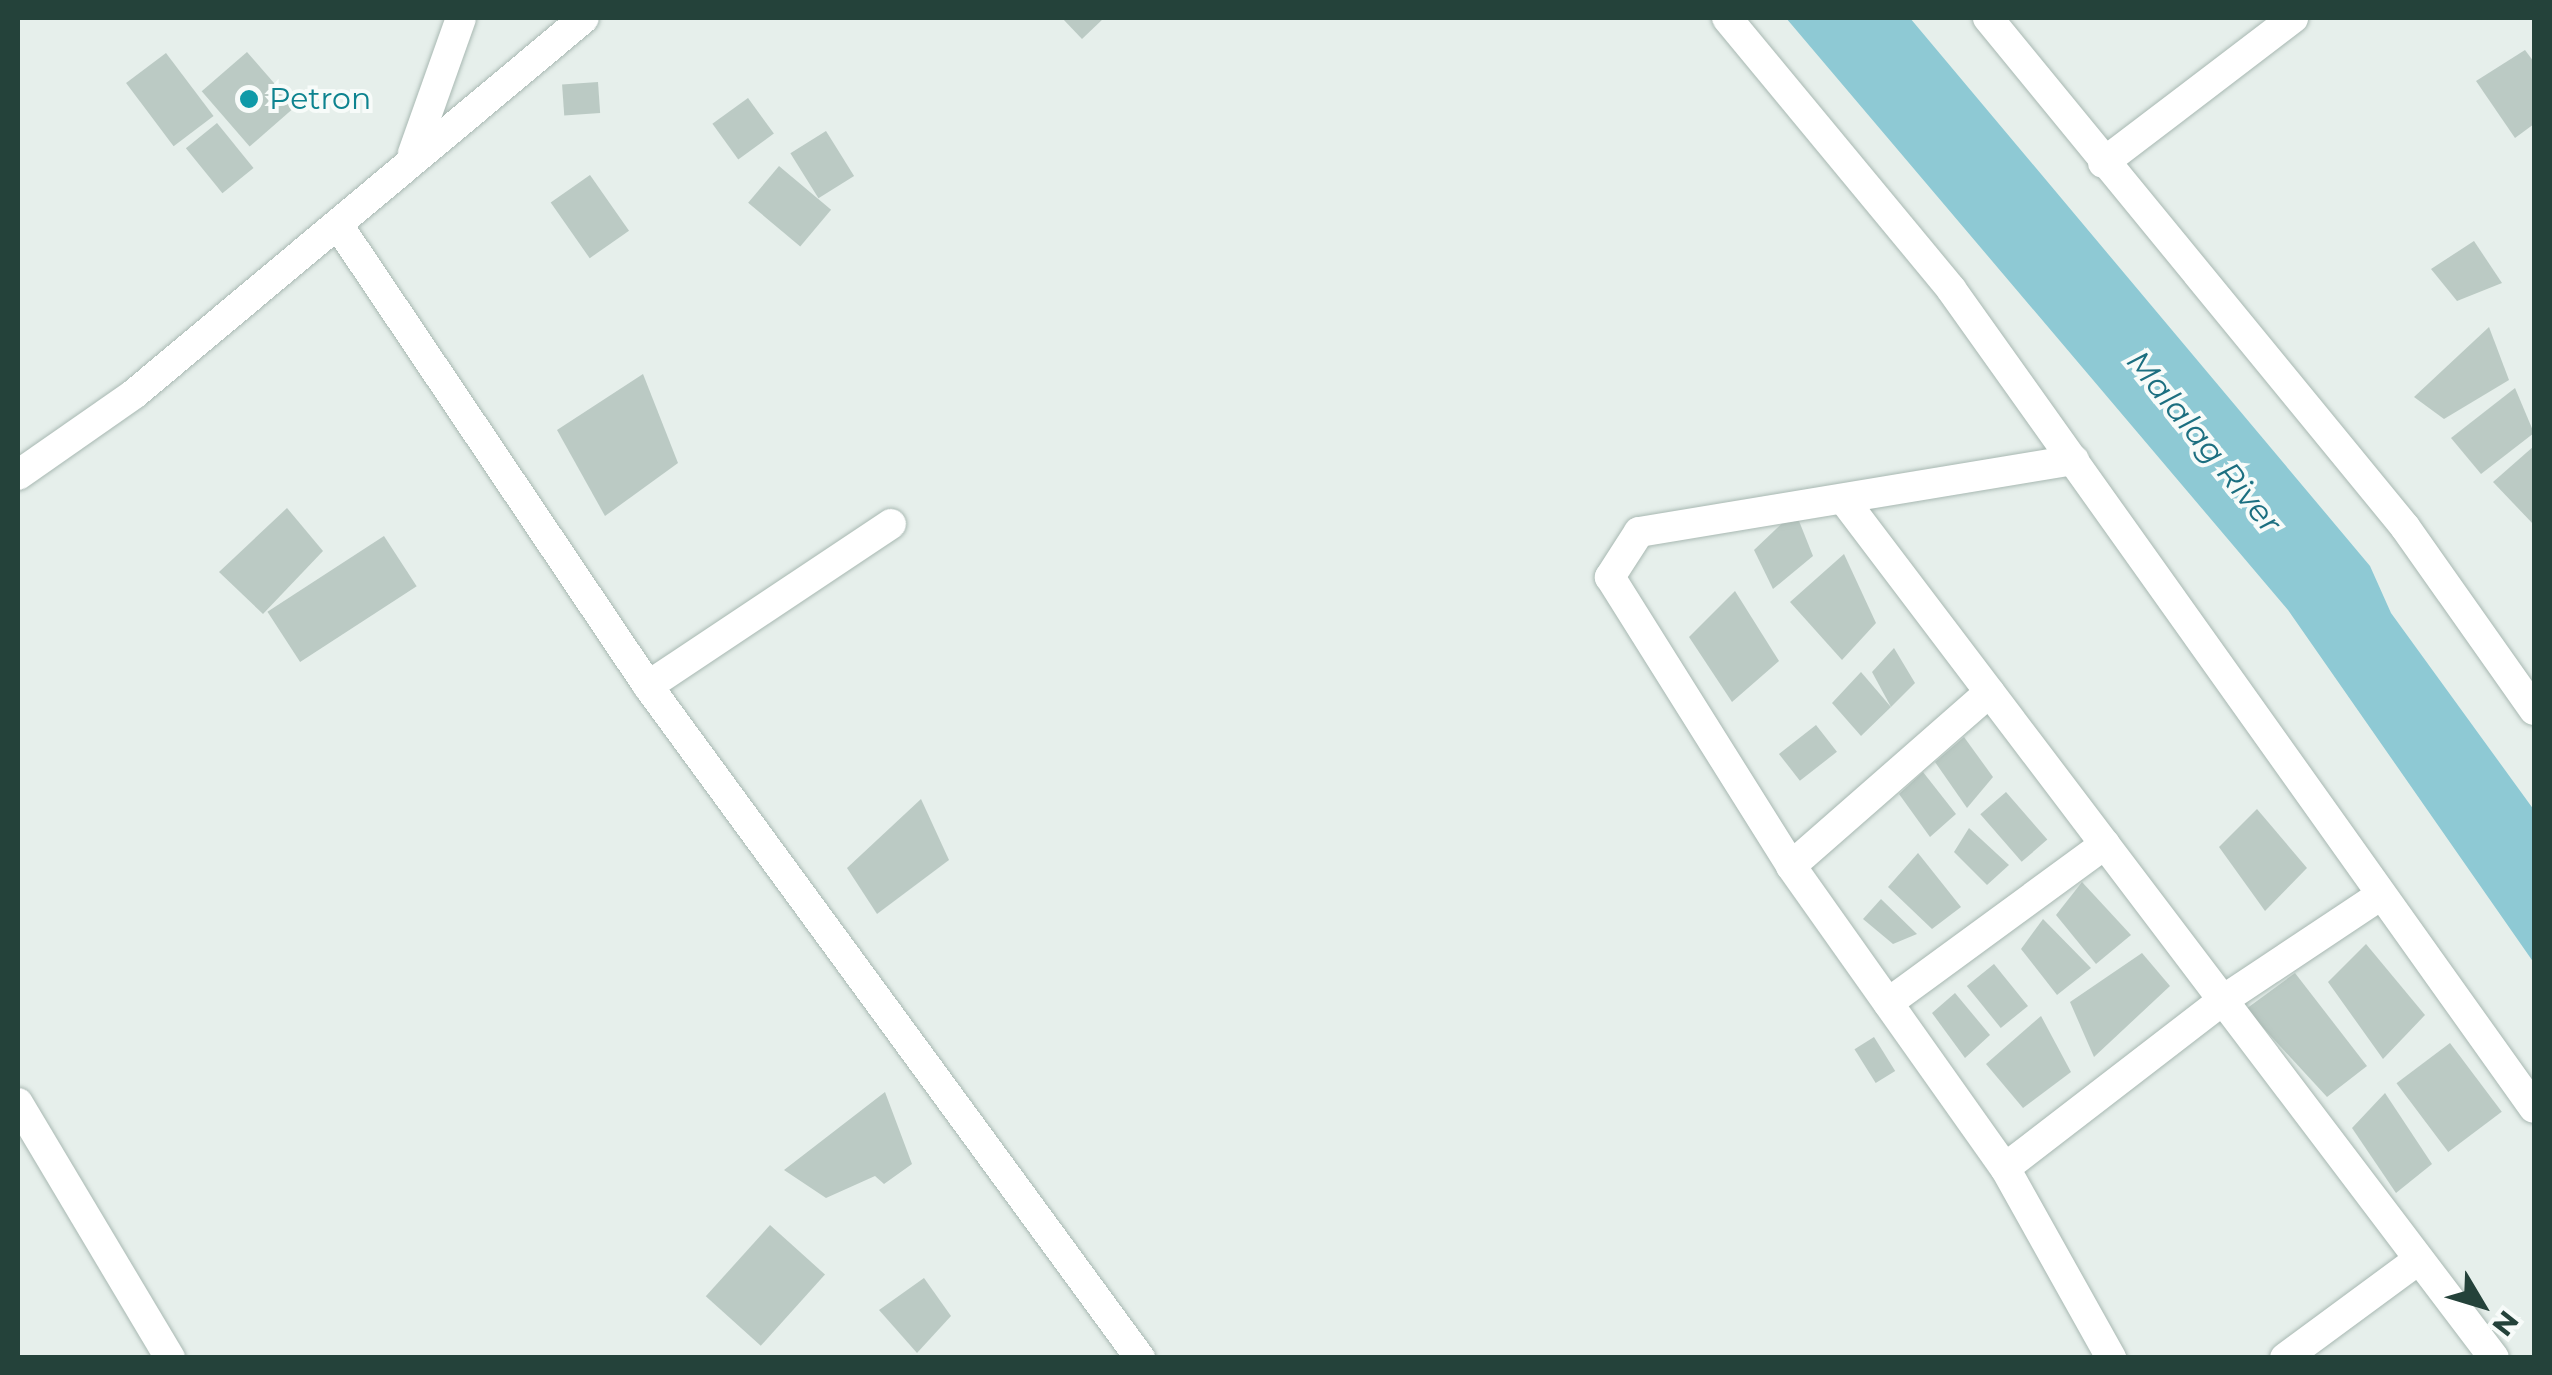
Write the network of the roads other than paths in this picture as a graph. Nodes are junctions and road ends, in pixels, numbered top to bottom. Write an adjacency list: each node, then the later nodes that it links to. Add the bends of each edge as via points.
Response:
1 (461, 18): 6 (street)
2 (584, 18): 6 (street)
3 (1727, 18): 9 (street, via 1951,289)
4 (1988, 18): 7 (street)
5 (2294, 18): 7 (street)
6 (413, 153): 8 (street)
7 (2102, 163): 15 (street, via 2306,402)
8 (338, 225): 10 (street, via 134,394); 13 (street)
9 (2074, 460): 11 (street); 18 (street)
10 (18, 475)
11 (1844, 500): 14 (street); 17 (street, via 1639,532 1613,558 1610,577)
12 (891, 524): 13 (street)
13 (648, 686): 25 (street)
14 (1990, 692): 16 (street); 17 (street)
15 (2534, 710)
16 (2105, 844): 19 (street); 20 (street)
17 (1791, 866): 20 (street)
18 (2378, 897): 19 (street); 22 (street)
19 (2223, 1000): 23 (street); 24 (street)
20 (1888, 1003): 23 (street)
21 (18, 1103): 26 (street)
22 (2534, 1108)
23 (2005, 1168): 27 (street)
24 (2418, 1260): 28 (street); 29 (street)
25 (1133, 1355)
26 (170, 1358)
27 (2111, 1358)
28 (2285, 1358)
29 (2494, 1358)

